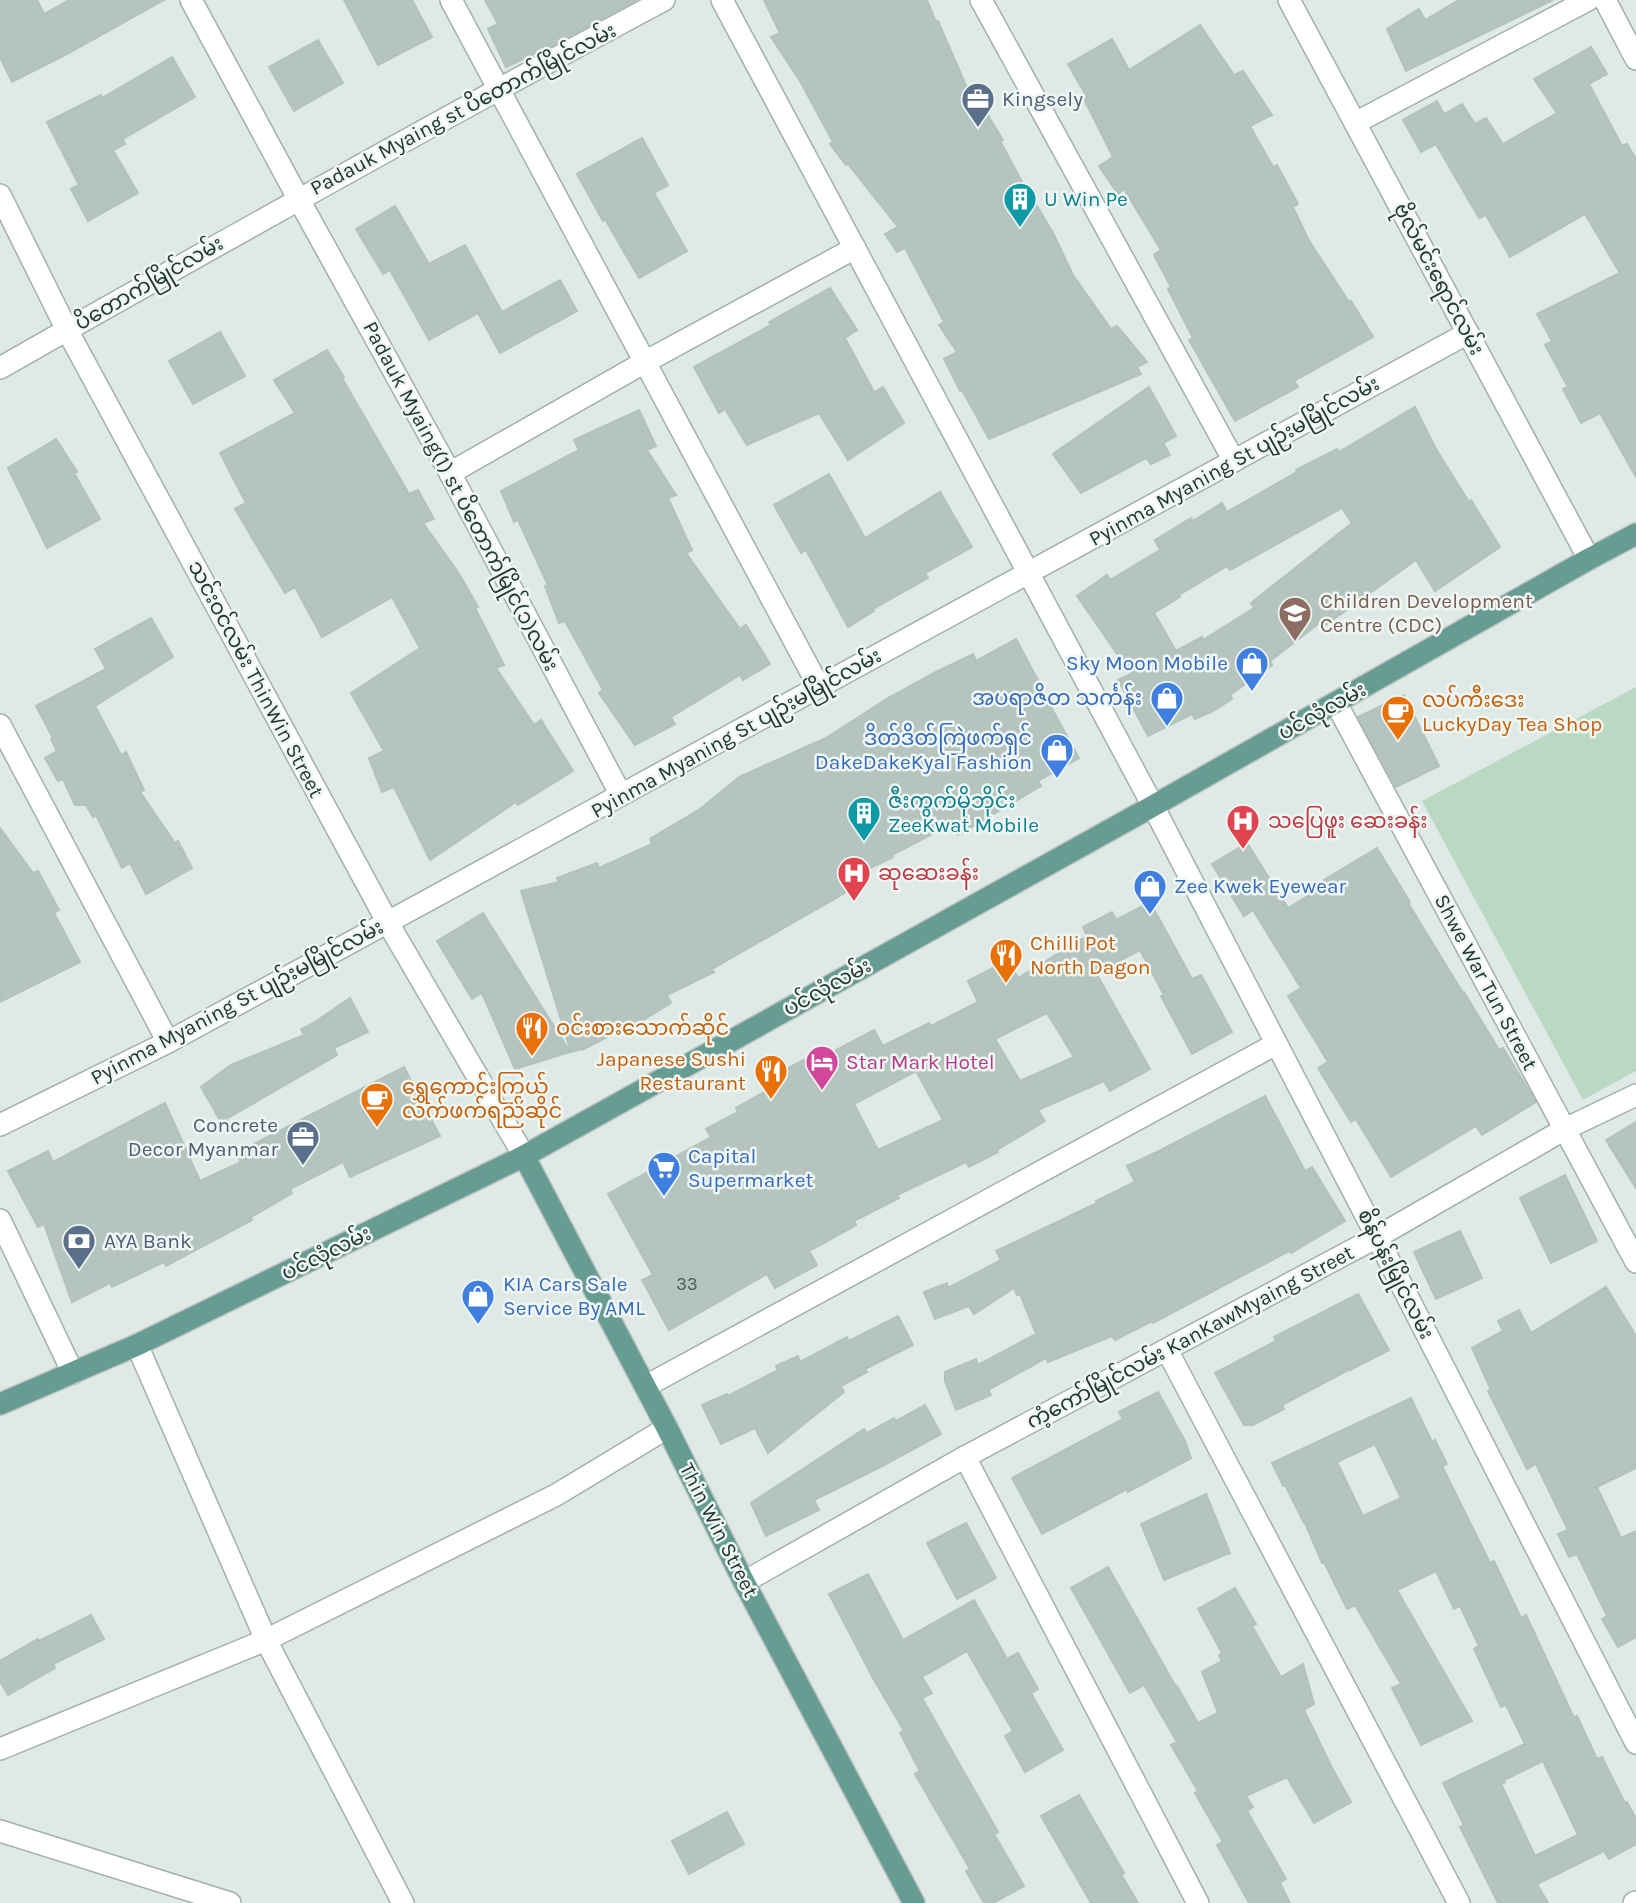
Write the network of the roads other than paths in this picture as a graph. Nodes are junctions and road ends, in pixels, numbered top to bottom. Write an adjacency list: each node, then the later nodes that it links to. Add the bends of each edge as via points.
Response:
1 (191, 0): 13 (street, Padauk Myaing(1) st ပိတောက်မြိုင်(၁)လမ်း)
2 (451, 0): 10 (street)
3 (664, 0): 10 (street, Padauk Myaing st ပိတောက်မြိုင်လမ်း)
4 (722, 0): 14 (street, စိန်ပန်းမြိုင်လမ်း)
5 (981, 0): 19 (street)
6 (1289, 0): 11 (street, ဗိုလ်မင်းရောင်လမ်း)
7 (1588, 0): 11 (street)
8 (1605, 0): 9 (street)
9 (1636, 59)
10 (498, 88): 13 (street, Padauk Myaing st ပိတောက်မြိုင်လမ်း); 17 (street)
11 (1355, 123): 16 (street, ဗိုလ်မင်းရောင်လမ်း)
12 (0, 195): 15 (street, သင်းဝင်လမ်း ThinWin Street)
13 (298, 198): 15 (street, ပိတောက်မြိုင်လမ်း); 20 (street, Padauk Myaing(1) st ပိတောက်မြိုင်(၁)လမ်း)
14 (855, 248): 17 (street); 23 (street, စိန်ပန်းမြိုင်လမ်း)
15 (67, 330): 18 (street, ပိတောက်မြိုင်လမ်း); 29 (street, သင်းဝင်လမ်း ThinWin Street)
16 (1468, 333): 19 (street, Pyinma Myaning St ပျဉ်းမမြိုင်လမ်း); 22 (street, ဗိုလ်မင်းရောင်လမ်း)
17 (645, 362): 20 (street); 24 (street)
18 (0, 368)
19 (1234, 461): 23 (street, Pyinma Myaning St ပျဉ်းမမြိုင်လမ်း)
20 (450, 473): 27 (street, Padauk Myaing(1) st ပိတောက်မြိုင်(၁)လမ်း)
21 (1636, 534): 22 (main road, ပင်လုံလမ်း)
22 (1589, 559): 25 (main road, ပင်လုံလမ်း)
23 (1029, 573): 24 (street, Pyinma Myaning St ပျဉ်းမမြိုင်လမ်း); 28 (street, စိန်ပန်းမြိုင်လမ်း)
24 (819, 687): 27 (street, Pyinma Myaning St ပျဉ်းမမြိုင်လမ်း)
25 (1336, 703): 28 (main road, ပင်လုံလမ်း); 34 (street, Shwe War Tun Street)
26 (0, 725): 30 (street)
27 (621, 795): 29 (street, Pyinma Myaning St ပျဉ်းမမြိုင်လမ်း)
28 (1153, 806): 31 (street, စိန်ပန်းမြိုင်လမ်း); 35 (main road, ပင်လုံလမ်း)
29 (388, 923): 30 (street, Pyinma Myaning St ပျဉ်းမမြိုင်လမ်း); 35 (street, သင်းဝင်လမ်း ThinWin Street)
30 (168, 1042): 33 (street, Pyinma Myaning St ပျဉ်းမမြိုင်လမ်း)
31 (1276, 1044): 37 (street, စိန်ပန်းမြိုင်လမ်း); 42 (street)
32 (1636, 1095): 34 (street, ကံ့ကော်မြိုင်လမ်း KanKawMyaing Street)
33 (0, 1125)
34 (1565, 1129): 37 (street, ကံ့ကော်မြိုင်လမ်း KanKawMyaing Street); 38 (street, Shwe War Tun Street)
35 (524, 1156): 39 (main road, ပင်လုံလမ်း); 42 (main road, Thin Win Street)
36 (0, 1220): 41 (street)
37 (1377, 1237): 40 (street, ကံ့ကော်မြိုင်လမ်း KanKawMyaing Street); 48 (street, စိန်ပန်းမြိုင်လမ်း)
38 (1636, 1262)
39 (137, 1345): 41 (main road, ပင်လုံလမ်း); 47 (street)
40 (1167, 1350): 45 (street, ကံ့ကော်မြိုင်လမ်း KanKawMyaing Street); 55 (street)
41 (73, 1373): 43 (main road, ပင်လုံလမ်း)
42 (646, 1386): 44 (main road, Thin Win Street)
43 (0, 1404)
44 (667, 1428): 46 (main road, Thin Win Street); 47 (street, via 556,1495)
45 (965, 1457): 46 (street, ကံ့ကော်မြိုင်လမ်း KanKawMyaing Street); 54 (street)
46 (744, 1582): 53 (main road, Thin Win Street)
47 (266, 1640): 49 (street); 52 (street)
48 (1636, 1743)
49 (0, 1749)
50 (0, 1831): 51 (street)
51 (230, 1903)
52 (404, 1903)
53 (914, 1903)
54 (1198, 1903)
55 (1459, 1903)

